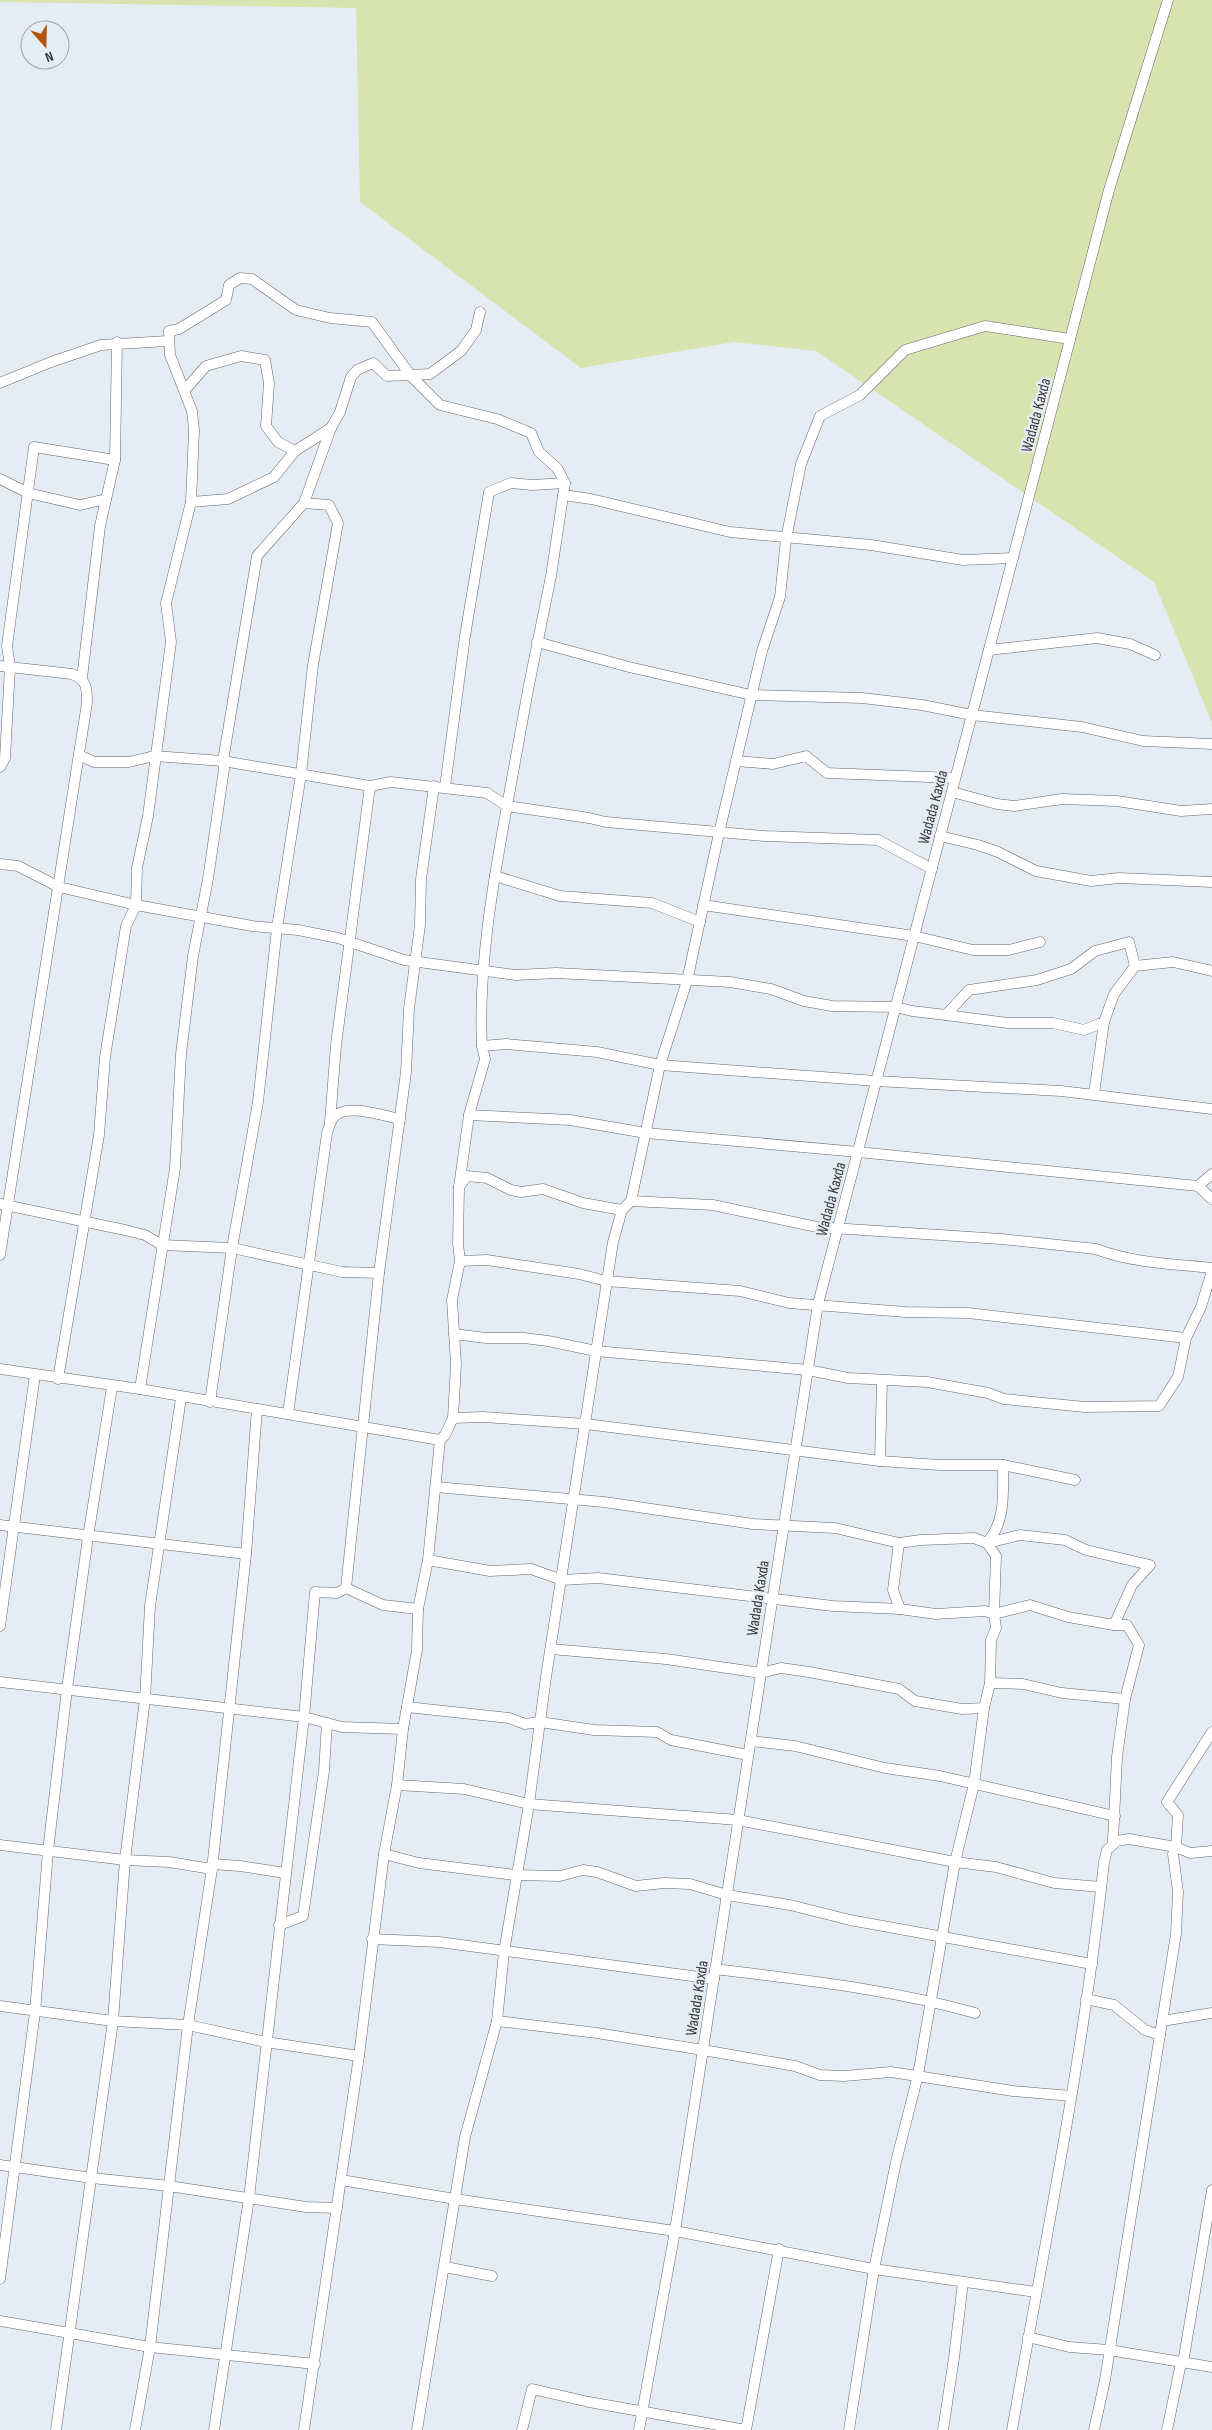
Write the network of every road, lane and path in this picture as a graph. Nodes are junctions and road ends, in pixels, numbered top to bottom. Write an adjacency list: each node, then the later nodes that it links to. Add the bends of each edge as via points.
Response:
1 (1168, 0): 3 (street, Wadada Kaxda, via 1109,190)
2 (480, 312): 6 (street, via 476,330 461,352 430,374)
3 (1070, 339): 19 (street, via 985,326 905,350 860,394 820,416 801,464); 20 (street, Wadada Kaxda)
4 (168, 341): 5 (street); 6 (street, via 169,331 179,329 226,300 229,285 240,278 252,279 296,310 330,318 372,322); 8 (street)
5 (117, 342): 7 (street, via 50,362); 11 (street)
6 (410, 376): 9 (street, via 387,376 373,364 357,370 351,377 340,412); 13 (street, via 440,404 497,419 531,433 539,452 557,468)
7 (0, 383)
8 (184, 391): 10 (street, via 206,366 241,356 265,360 269,383 266,426 278,442); 17 (street, via 192,411 194,430)
9 (331, 428): 10 (street); 18 (street)
10 (295, 451): 17 (street, via 274,477 228,498)
11 (115, 460): 14 (street, via 34,447); 16 (street)
12 (0, 480): 14 (street)
13 (565, 483): 15 (street); 38 (street, via 511,483 489,492 465,636)
14 (28, 493): 16 (street, via 80,505); 24 (street)
15 (563, 495): 19 (street, via 730,532); 21 (street)
16 (106, 499): 25 (street)
17 (191, 502): 30 (street, via 166,603 171,642)
18 (304, 503): 31 (street, via 257,556); 34 (street, via 329,505 338,522 313,665)
19 (786, 539): 20 (street, via 871,545 963,560); 26 (street, via 780,597)
20 (1013, 558): 22 (street, Wadada Kaxda)
21 (538, 642): 26 (street); 40 (street)
22 (989, 650): 23 (street, via 1097,638 1130,644); 27 (street, Wadada Kaxda)
23 (1154, 655)
24 (5, 666): 25 (street); 33 (street, via 5,758)
25 (82, 678): 29 (street, via 87,687 87,703)
26 (751, 695): 27 (street, via 862,698 922,705); 32 (street)
27 (972, 716): 28 (street, via 1082,727 1143,741); 35 (street, Wadada Kaxda)
28 (1212, 744)
29 (79, 755): 30 (street, via 94,762 130,762); 48 (street)
30 (154, 756): 31 (street); 50 (street, via 148,816 137,868)
31 (223, 761): 34 (street); 51 (street)
32 (736, 761): 35 (street, via 773,764 806,756 827,773); 42 (street)
33 (0, 767)
34 (301, 774): 36 (street); 53 (street)
35 (955, 778): 39 (street, Wadada Kaxda)
36 (370, 786): 37 (street, via 391,782); 55 (street)
37 (434, 786): 38 (street); 57 (street, via 421,879)
38 (445, 788): 40 (street, via 487,793)
39 (952, 792): 41 (street, via 1014,806 1062,799 1117,801 1181,811); 43 (street, Wadada Kaxda)
40 (507, 806): 42 (street, via 606,822); 46 (street)
41 (1212, 809)
42 (719, 833): 45 (street, via 878,840); 49 (street)
43 (940, 836): 45 (street, Wadada Kaxda); 47 (street, via 998,852 1036,871 1091,881 1119,878)
44 (0, 864): 48 (street, via 18,866)
45 (932, 869): 54 (street, Wadada Kaxda)
46 (495, 876): 52 (street, via 560,896 652,902); 60 (street)
47 (1212, 882)
48 (59, 887): 50 (street); 80 (street)
49 (704, 904): 52 (street); 54 (street)
50 (136, 905): 51 (street); 82 (street, via 126,926)
51 (202, 916): 53 (street); 84 (street, via 193,956 181,1054 175,1168)
52 (700, 922): 61 (street)
53 (277, 928): 55 (street); 85 (street, via 258,1102)
54 (914, 936): 56 (street, via 972,950 1009,950); 62 (street, Wadada Kaxda)
55 (349, 941): 57 (street); 72 (street)
56 (1040, 942)
57 (416, 962): 60 (street); 71 (street)
58 (1134, 966): 59 (street, via 1173,962); 63 (street, via 1130,942 1095,951 1071,969 1037,980 969,990); 64 (street, via 1114,994)
59 (1212, 971)
60 (484, 972): 61 (street); 65 (street, via 479,1029)
61 (687, 981): 62 (street, via 738,983 832,1006); 66 (street)
62 (896, 1006): 63 (street); 67 (street, Wadada Kaxda)
63 (946, 1015): 64 (street, via 1008,1023 1053,1023 1084,1030)
64 (1104, 1022): 68 (street)
65 (482, 1046): 66 (street, via 506,1044 597,1052); 70 (street, via 485,1059)
66 (660, 1065): 67 (street); 73 (street)
67 (876, 1081): 68 (street); 74 (street, Wadada Kaxda)
68 (1094, 1094): 69 (street)
69 (1212, 1110)
70 (469, 1115): 73 (street, via 570,1120); 77 (street)
71 (400, 1119): 72 (street, via 345,1111); 90 (street)
72 (330, 1122): 88 (street)
73 (646, 1133): 74 (street); 79 (street)
74 (858, 1152): 76 (street); 83 (street, Wadada Kaxda)
75 (1212, 1174): 76 (street)
76 (1198, 1186): 78 (street)
77 (459, 1187): 81 (street, via 467,1176 487,1178 512,1190 543,1189 583,1203); 87 (street)
78 (1212, 1199)
79 (631, 1201): 81 (street); 83 (street, via 713,1205 794,1223)
80 (4, 1205): 82 (street); 86 (street)
81 (622, 1210): 91 (street)
82 (84, 1222): 84 (street, via 145,1235); 99 (street)
83 (838, 1228): 89 (street, via 1096,1249 1155,1262); 92 (street, Wadada Kaxda)
84 (162, 1245): 85 (street); 102 (street)
85 (232, 1248): 88 (street); 104 (street)
86 (0, 1255)
87 (460, 1261): 91 (street, via 488,1260); 93 (street, via 452,1300)
88 (310, 1266): 90 (street, via 342,1272); 106 (street)
89 (1212, 1269): 94 (street, via 1201,1307)
90 (379, 1273): 109 (street)
91 (606, 1281): 92 (street, via 740,1291 789,1303); 95 (street)
92 (818, 1304): 94 (street, via 906,1312 968,1313); 97 (street, Wadada Kaxda)
93 (454, 1334): 95 (street, via 532,1339); 107 (street)
94 (1186, 1338): 100 (street, via 1178,1377 1159,1406 1085,1407 1004,1399 988,1392 927,1382)
95 (596, 1351): 97 (street); 108 (street)
96 (0, 1369): 98 (street)
97 (808, 1370): 100 (street, via 848,1378); 111 (street, Wadada Kaxda)
98 (35, 1375): 99 (street); 119 (street)
99 (58, 1378): 101 (street)
100 (882, 1380): 112 (street)
101 (112, 1387): 102 (street); 120 (street)
102 (140, 1389): 103 (street)
103 (181, 1398): 104 (street); 123 (street)
104 (210, 1402): 105 (street)
105 (257, 1409): 106 (street); 124 (street)
106 (288, 1414): 109 (street)
107 (453, 1418): 108 (street); 110 (street)
108 (586, 1424): 111 (street); 116 (street)
109 (364, 1428): 110 (street); 127 (street)
110 (440, 1440): 115 (street)
111 (795, 1452): 112 (street); 118 (street, Wadada Kaxda)
112 (880, 1461): 113 (street)
113 (1003, 1465): 114 (street); 122 (street, via 1003,1499 997,1531)
114 (1076, 1480)
115 (436, 1487): 116 (street); 125 (street)
116 (574, 1500): 118 (street, via 753,1524); 126 (street)
117 (0, 1525): 119 (street)
118 (784, 1525): 121 (street, via 835,1528); 128 (street, Wadada Kaxda)
119 (14, 1527): 120 (street); 133 (street)
120 (88, 1537): 123 (street); 138 (street)
121 (900, 1543): 122 (street, via 974,1538); 130 (street, via 893,1590)
122 (987, 1543): 131 (street, via 996,1556); 132 (street, via 1020,1536 1065,1540 1086,1550 1150,1565 1132,1585)
123 (160, 1544): 124 (street); 139 (street, via 150,1606)
124 (246, 1554): 142 (street)
125 (428, 1560): 126 (street, via 490,1571 531,1569); 129 (street)
126 (562, 1580): 128 (street, via 598,1578); 134 (street)
127 (346, 1588): 129 (street, via 383,1605); 144 (street, via 337,1593 315,1592)
128 (772, 1598): 130 (street, via 832,1606); 135 (street, Wadada Kaxda)
129 (418, 1609): 141 (street, via 417,1650)
130 (900, 1609): 131 (street, via 936,1614 985,1611)
131 (994, 1614): 132 (street, via 1030,1605 1068,1617); 137 (street, via 996,1628 991,1640)
132 (1114, 1625): 140 (street, via 1126,1625 1138,1644)
133 (0, 1626)
134 (551, 1649): 135 (street, via 676,1660); 145 (street)
135 (761, 1673): 143 (street, via 781,1668 809,1672 899,1690 915,1701 962,1709); 149 (street, Wadada Kaxda)
136 (0, 1682): 138 (street)
137 (990, 1683): 140 (street, via 1022,1684 1062,1693); 143 (street)
138 (67, 1689): 139 (street); 159 (street)
139 (146, 1699): 142 (street); 162 (street)
140 (1125, 1699): 154 (street, via 1117,1757)
141 (407, 1707): 145 (street, via 509,1718 526,1724); 147 (street)
142 (229, 1708): 144 (street); 164 (street)
143 (984, 1708): 151 (street)
144 (304, 1717): 146 (street); 165 (street)
145 (540, 1722): 150 (street, via 594,1730 657,1732 672,1740); 153 (street)
146 (327, 1723): 147 (street, via 342,1727); 169 (street, via 324,1771 303,1916)
147 (403, 1729): 152 (street)
148 (1212, 1732): 158 (street, via 1167,1802 1178,1815)
149 (751, 1742): 150 (street, Wadada Kaxda); 151 (street, via 795,1746 885,1768)
150 (748, 1755): 155 (street, Wadada Kaxda)
151 (974, 1784): 154 (street); 163 (street)
152 (397, 1785): 153 (street, via 464,1789); 161 (street)
153 (529, 1804): 155 (street); 166 (street)
154 (1115, 1816): 156 (street, via 1113,1840)
155 (738, 1820): 163 (street); 168 (street, Wadada Kaxda)
156 (1117, 1841): 158 (street, via 1135,1840); 167 (street, via 1107,1850)
157 (0, 1845): 159 (street)
158 (1176, 1847): 160 (street, via 1190,1853); 183 (street, via 1173,1854 1178,1892 1176,1934)
159 (48, 1851): 162 (street); 178 (street)
160 (1212, 1851)
161 (384, 1854): 166 (street, via 418,1863); 171 (street)
162 (125, 1860): 164 (street); 181 (street)
163 (954, 1862): 167 (street, via 1012,1870 1054,1883); 170 (street)
164 (212, 1866): 165 (street, via 240,1866); 184 (street)
165 (285, 1873): 169 (street)
166 (515, 1875): 168 (street, via 560,1876 583,1870 636,1886 679,1882); 172 (street)
167 (1101, 1887): 173 (street)
168 (727, 1895): 170 (street, via 790,1905); 174 (street, Wadada Kaxda)
169 (279, 1925): 186 (street)
170 (941, 1938): 173 (street); 176 (street)
171 (372, 1939): 172 (street, via 439,1942); 188 (street)
172 (504, 1952): 174 (street); 182 (street)
173 (1092, 1964): 175 (street)
174 (715, 1974): 176 (street, via 866,1989); 187 (street, Wadada Kaxda)
175 (1086, 1999): 185 (street, via 1114,2005 1145,2030); 190 (street)
176 (931, 2000): 179 (street); 189 (street)
177 (0, 2006): 178 (street)
178 (35, 2012): 181 (street); 192 (street)
179 (975, 2013)
180 (1212, 2013): 183 (street)
181 (113, 2020): 184 (street); 193 (street)
182 (497, 2021): 187 (street); 198 (street, via 465,2137)
183 (1162, 2021): 185 (street)
184 (188, 2025): 186 (street); 195 (street)
185 (1160, 2035): 212 (street)
186 (266, 2042): 188 (street); 197 (street)
187 (703, 2050): 189 (street, via 795,2066 820,2075 891,2072); 200 (street, Wadada Kaxda)
188 (359, 2056): 194 (street)
189 (918, 2075): 190 (street, via 1013,2091); 203 (street)
190 (1071, 2096): 207 (street)
191 (0, 2165): 192 (street)
192 (15, 2167): 193 (street); 205 (street)
193 (92, 2178): 195 (street); 209 (street)
194 (341, 2180): 198 (street); 199 (street)
195 (169, 2186): 197 (street); 211 (street)
196 (1212, 2190): 214 (street)
197 (249, 2198): 199 (street, via 306,2207); 213 (street)
198 (455, 2200): 200 (street); 202 (street)
199 (337, 2208): 215 (street)
200 (675, 2231): 201 (street); 217 (street, Wadada Kaxda)
201 (780, 2249): 203 (street); 225 (street)
202 (445, 2267): 204 (street); 222 (street)
203 (874, 2269): 206 (street); 226 (street)
204 (492, 2276)
205 (0, 2279)
206 (963, 2282): 207 (street); 227 (street)
207 (1036, 2292): 210 (street)
208 (0, 2321): 209 (street)
209 (70, 2333): 211 (street); 218 (street)
210 (1028, 2337): 212 (street, via 1069,2347); 228 (street)
211 (150, 2346): 213 (street); 219 (street)
212 (1109, 2350): 214 (street); 229 (street)
213 (224, 2354): 215 (street); 220 (street)
214 (1182, 2363): 216 (street); 230 (street)
215 (315, 2364): 221 (street)
216 (1212, 2367)
217 (642, 2410): 223 (street, via 589,2402 532,2388); 224 (street, Wadada Kaxda); 225 (street)
218 (56, 2430)
219 (135, 2430)
220 (214, 2430)
221 (304, 2430)
222 (417, 2430)
223 (522, 2430)
224 (639, 2430)
225 (746, 2430)
226 (849, 2430)
227 (943, 2430)
228 (1012, 2430)
229 (1094, 2430)
230 (1167, 2430)

